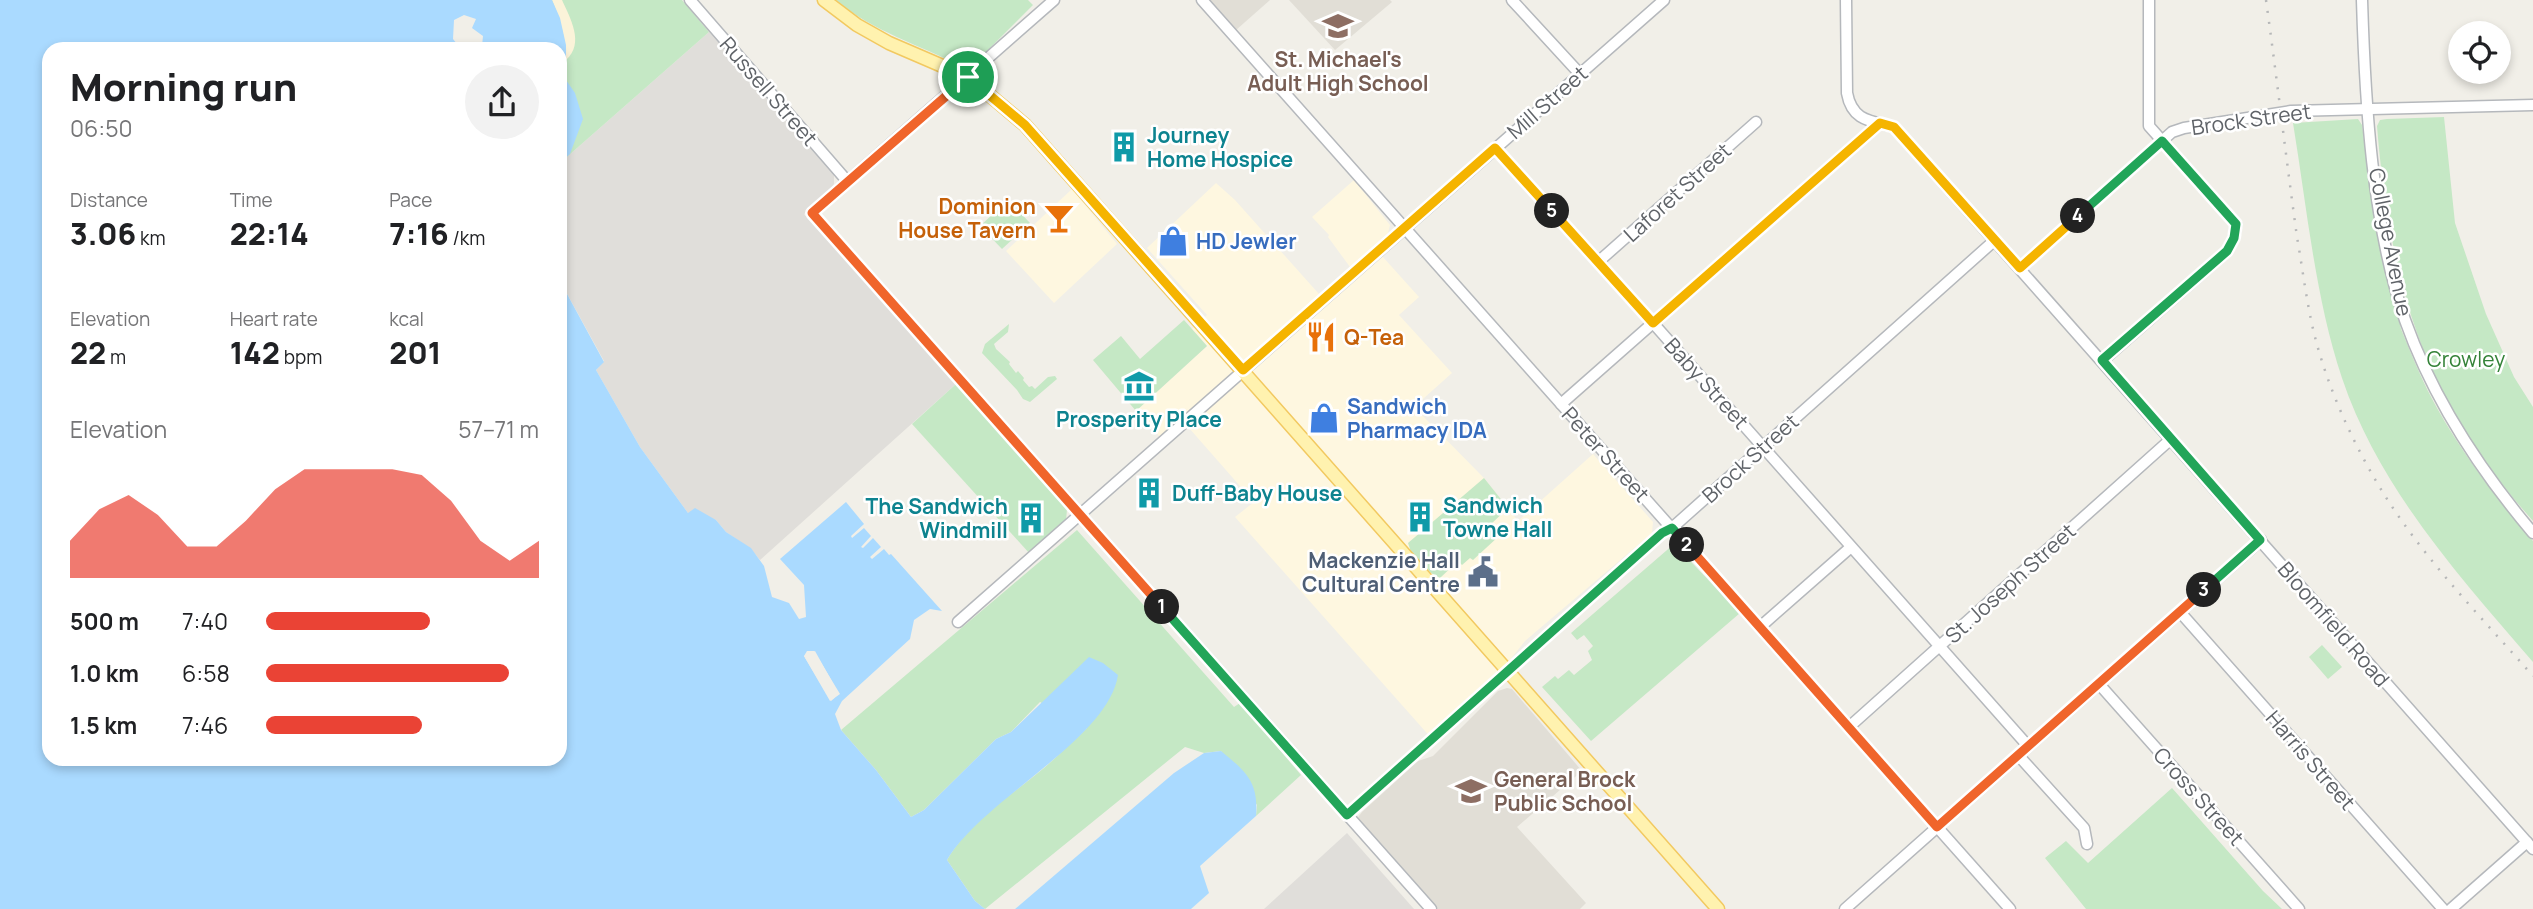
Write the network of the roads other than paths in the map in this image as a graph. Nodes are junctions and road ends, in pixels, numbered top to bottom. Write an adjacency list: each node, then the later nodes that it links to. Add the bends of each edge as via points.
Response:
1 (690, 0): 18 (street, Russell Street)
2 (824, 0): 11 (main road, via 889,43)
3 (1202, 0): 19 (street, Peter Street)
4 (1512, 0): 10 (street)
5 (1664, 0): 10 (street, Mill Street)
6 (1846, 0): 15 (street, Bloomfield Road, via 1850,107 1861,118)
7 (2149, 0): 16 (street, via 2149,126)
8 (2362, 0): 13 (street, College Avenue)
9 (1050, 1): 11 (street)
10 (1580, 74): 17 (street, Mill Street)
11 (968, 77): 18 (street); 25 (main road, via 1025,125)
12 (2533, 105): 13 (street, Brock Street)
13 (2367, 107): 16 (street, Brock Street, via 2225,121 2184,128); 31 (street, College Avenue, via 2392,272 2421,361 2473,456)
14 (1756, 122): 21 (street, Laforet Street)
15 (1880, 123): 20 (street, Bloomfield Road, via 1894,127); 23 (street)
16 (2162, 141): 22 (street, Brock Street); 24 (street, via 2236,224 2234,238 2227,251)
17 (1495, 148): 19 (street, Mill Street); 21 (street, Baby Street)
18 (848, 181): 29 (street, via 812,213)
19 (1405, 228): 25 (street, Mill Street); 26 (street, Peter Street)
20 (1995, 240): 22 (street, Bloomfield Road); 28 (street, Brock Street)
21 (1598, 262): 23 (street, Baby Street)
22 (2020, 268): 24 (street, Bloomfield Road)
23 (1653, 323): 26 (street); 28 (street, Baby Street)
24 (2102, 360): 27 (street, Bloomfield Road)
25 (1243, 370): 29 (street, Mill Street); 38 (main road)
26 (1562, 404): 30 (street, Peter Street)
27 (2171, 439): 32 (street, Bloomfield Road); 37 (street, St. Joseph Street)
28 (1763, 447): 30 (street, Brock Street); 33 (street, Baby Street)
29 (1081, 515): 35 (street, Mill Street); 43 (street)
30 (1672, 528): 36 (street, Peter Street); 38 (street, Brock Street)
31 (2533, 533)
32 (2260, 540): 34 (street); 46 (street, Bloomfield Road)
33 (1852, 547): 36 (street); 37 (street, Baby Street)
34 (2180, 611): 39 (street); 52 (street, Harris Street)
35 (958, 622)
36 (1760, 627): 40 (street, Peter Street)
37 (1939, 646): 40 (street, St. Joseph Street); 41 (street, Baby Street)
38 (1508, 672): 43 (street, Brock Street); 48 (main road)
39 (2099, 684): 41 (street); 51 (street, Cross Street)
40 (1849, 727): 44 (street, Peter Street)
41 (2028, 746): 42 (street)
42 (2018, 755): 44 (street); 45 (street, via 2084,828)
43 (1347, 815): 47 (street)
44 (1937, 827): 49 (street); 50 (street, Peter Street)
45 (2087, 844)
46 (2530, 845): 53 (street)
47 (1431, 909)
48 (1718, 909)
49 (1845, 909)
50 (2010, 909)
51 (2299, 909)
52 (2443, 909)
53 (2451, 909)

